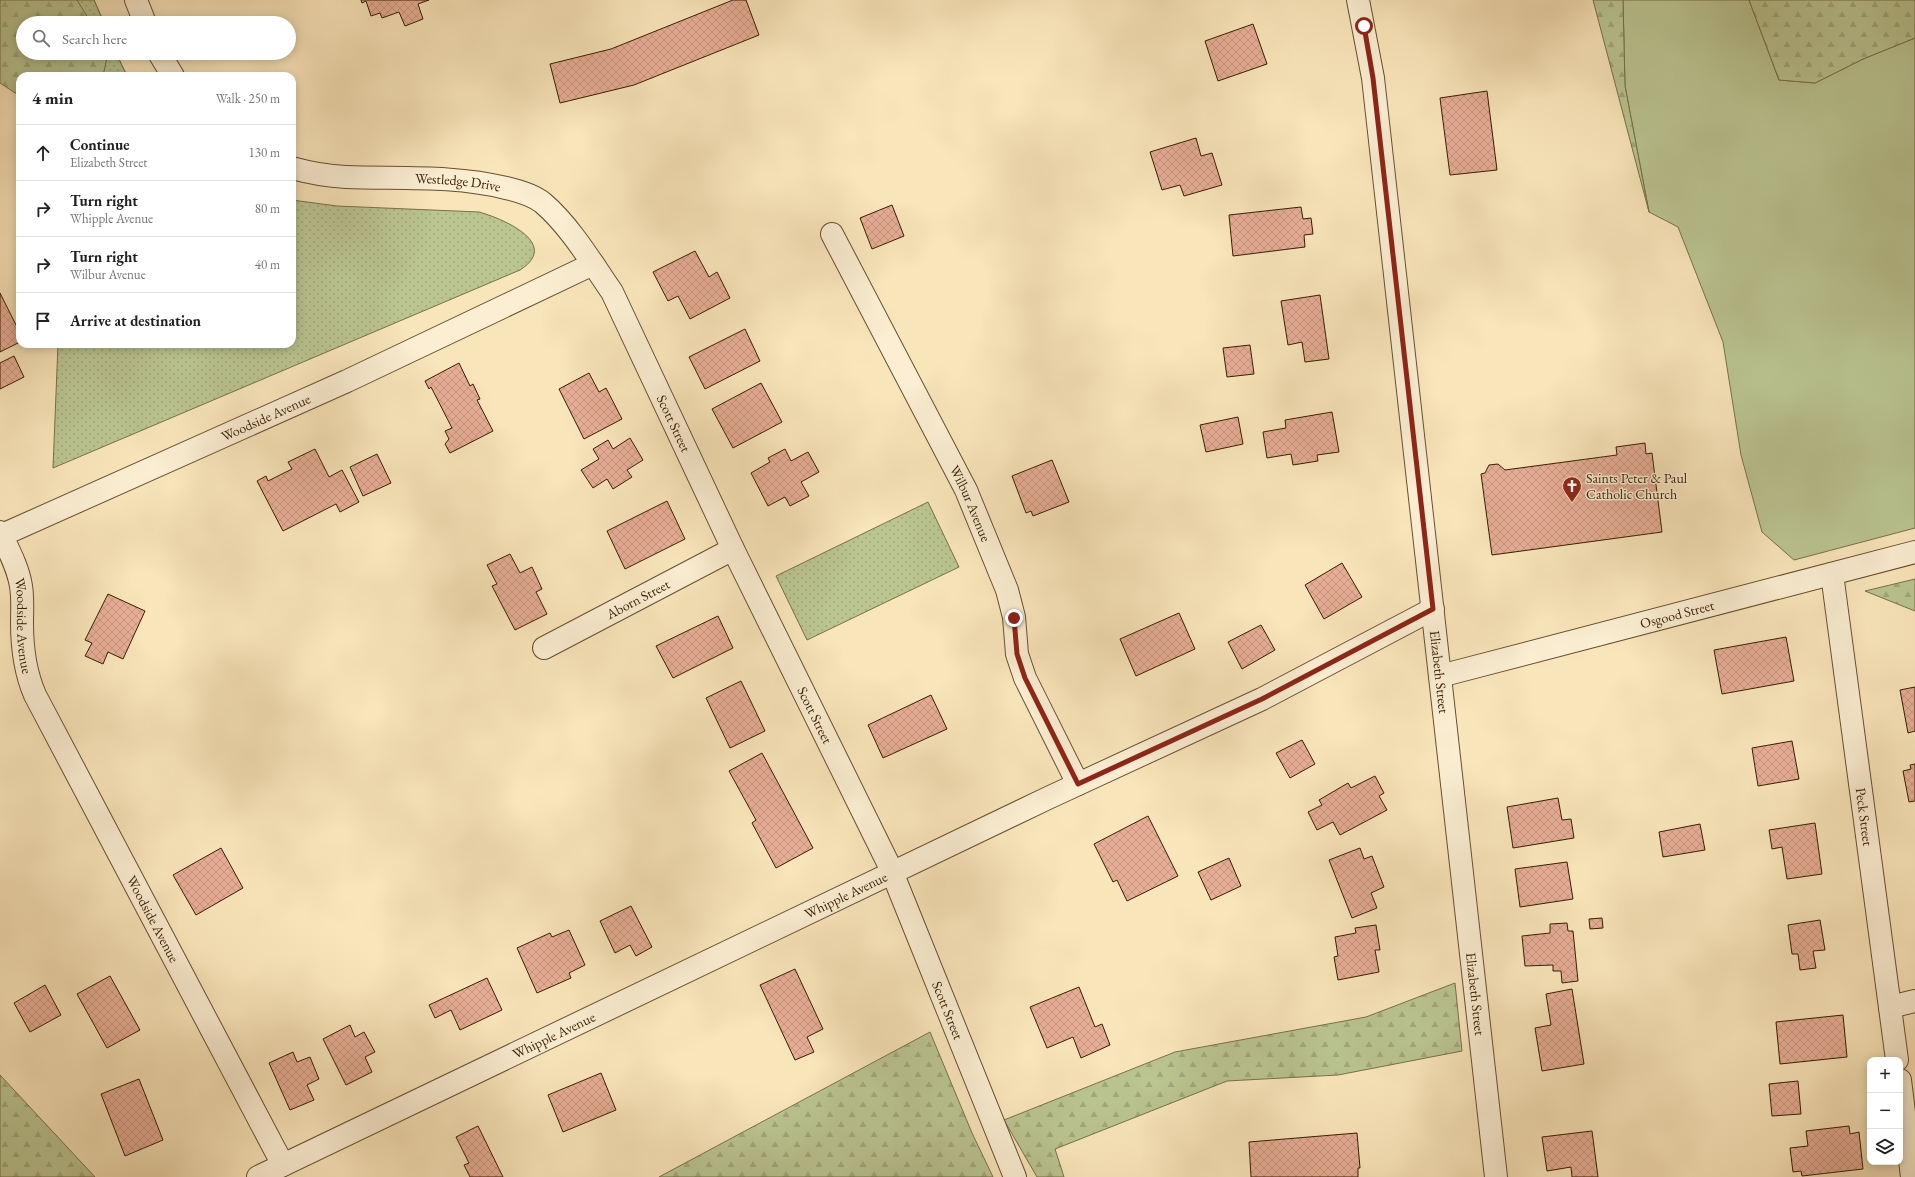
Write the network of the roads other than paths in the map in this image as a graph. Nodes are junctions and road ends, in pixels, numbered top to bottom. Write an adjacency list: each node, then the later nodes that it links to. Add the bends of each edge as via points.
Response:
1 (136, 0): 3 (street)
2 (1358, 0): 13 (street, Elizabeth Street, via 1373,78)
3 (142, 16)
4 (163, 60): 5 (street)
5 (171, 72)
6 (296, 169): 8 (street, Westledge Drive, via 346,177 437,178 490,184 517,191 541,202 556,215)
7 (832, 234): 16 (street, Wilbur Avenue, via 966,490 1007,590 1014,618 1017,654 1025,678)
8 (593, 264): 9 (street, Woodside Avenue, via 347,381); 10 (street, Scott Street, via 612,292)
9 (0, 534): 22 (street, Woodside Avenue, via 22,587 23,645 27,674 35,695)
10 (733, 549): 14 (street, Aborn Street); 17 (street, Scott Street)
11 (1915, 552): 12 (street, Osgood Street)
12 (1832, 574): 15 (street, Osgood Street); 19 (street, Peck Street)
13 (1433, 609): 15 (street, Elizabeth Street); 16 (street, Whipple Avenue, via 1262,699)
14 (544, 648)
15 (1440, 676): 25 (street, Elizabeth Street)
16 (1078, 784): 17 (street, Whipple Avenue)
17 (892, 873): 22 (street, Whipple Avenue); 24 (street, Scott Street)
18 (1915, 1001): 19 (street)
19 (1890, 1006): 20 (street, Peck Street)
20 (1897, 1057)
21 (1902, 1093): 26 (street)
22 (283, 1165): 23 (street, Whipple Avenue)
23 (258, 1177)
24 (1015, 1177)
25 (1496, 1177)
26 (1912, 1177)

